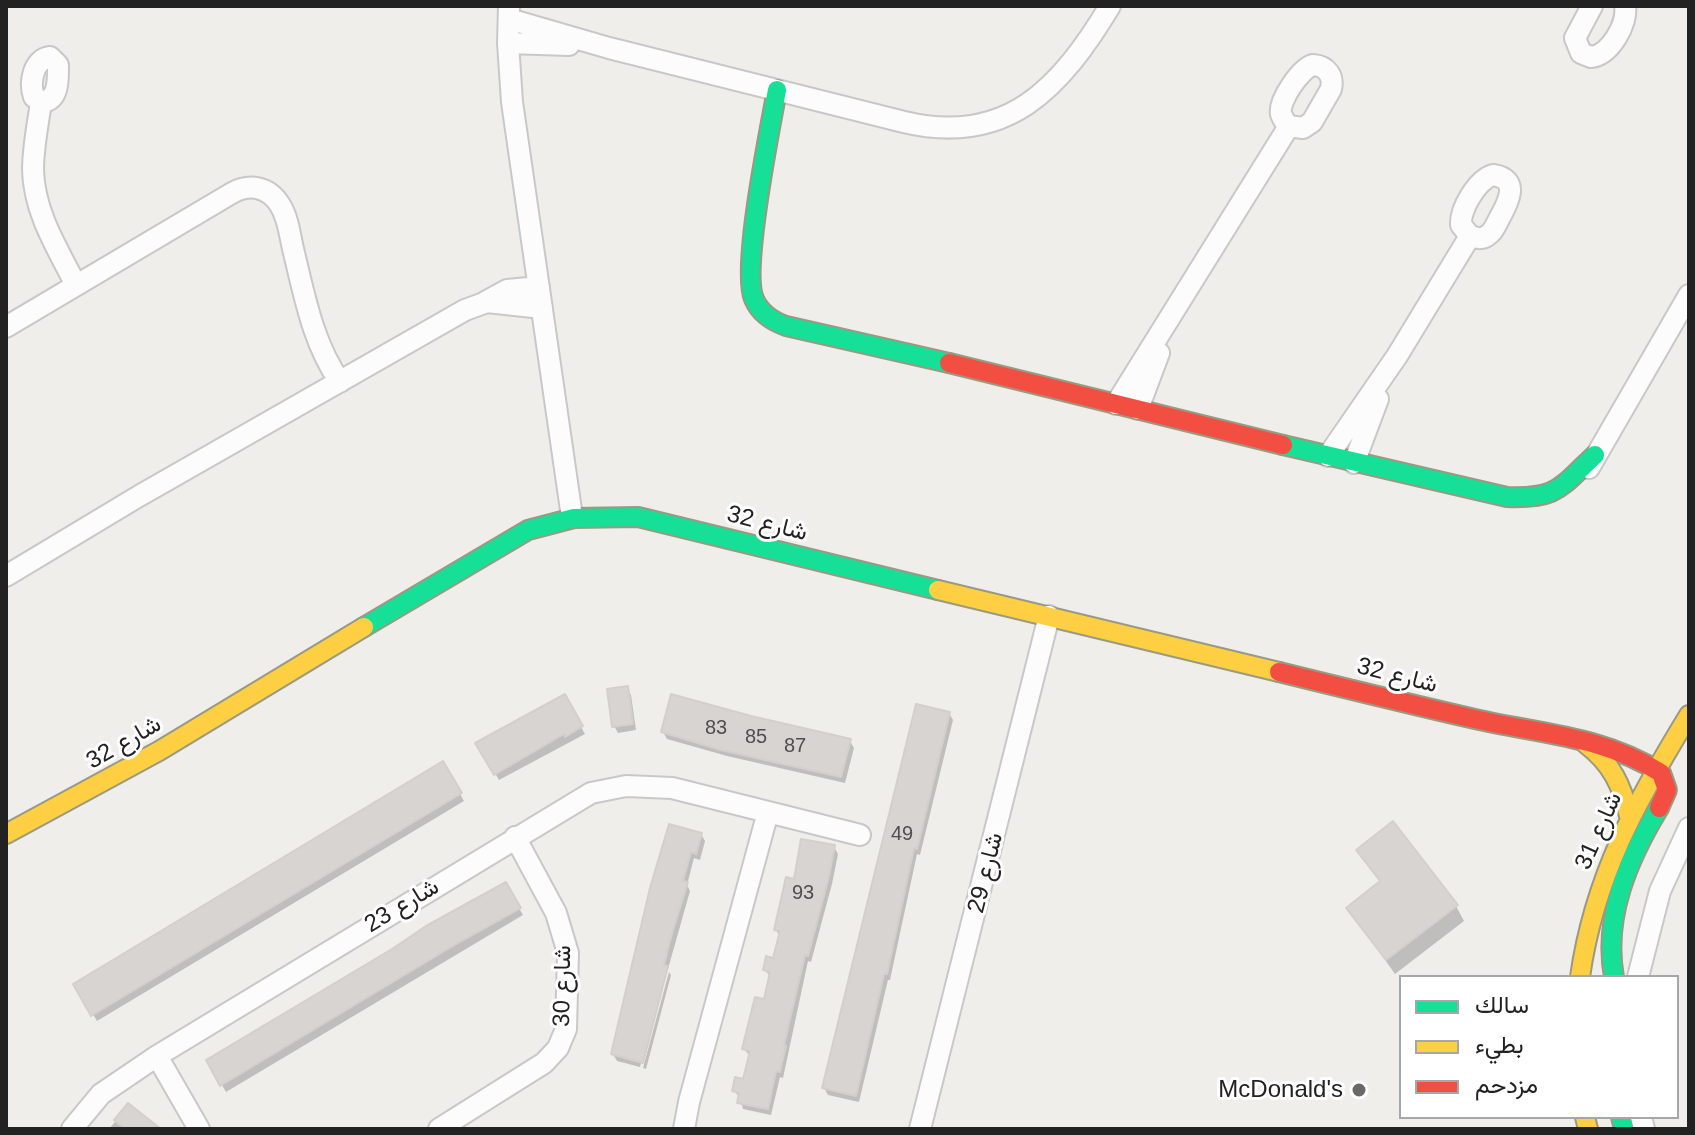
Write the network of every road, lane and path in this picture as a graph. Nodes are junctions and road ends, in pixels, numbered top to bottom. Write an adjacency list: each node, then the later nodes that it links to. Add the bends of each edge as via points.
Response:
1 (1110, 6): 7 (street, via 1076,60 1048,89 984,124 954,129 921,126)
2 (1592, 6): 3 (street, via 1575,38 1581,53 1591,57 1607,51 1625,18)
3 (1625, 6)
4 (509, 13): 5 (street); 6 (street)
5 (508, 43): 6 (street); 13 (street)
6 (609, 48): 7 (street)
7 (777, 90): 11 (street, via 756,203)
8 (41, 102): 12 (street, via 34,154 36,196)
9 (1289, 126): 16 (street)
10 (1470, 236): 20 (street)
11 (753, 251): 19 (street, via 771,301 781,313)
12 (76, 285): 18 (street); 21 (street, via 238,190 260,188 284,212 315,336)
13 (539, 287): 15 (street, via 507,290); 17 (street)
14 (1689, 295): 26 (street, via 1574,491 1547,508 1519,509)
15 (486, 302): 17 (street); 21 (street)
16 (1181, 302): 22 (street); 23 (street)
17 (542, 308): 27 (street)
18 (6, 327)
19 (812, 330): 22 (street)
20 (1397, 356): 24 (street); 25 (street)
21 (340, 382): 28 (street)
22 (1116, 404): 23 (street)
23 (1138, 409): 24 (street)
24 (1328, 456): 25 (street)
25 (1354, 463): 26 (street)
26 (1483, 494)
27 (572, 517): 29 (street, شارع 32, via 638,517); 37 (street, شارع 32, via 513,537 159,751)
28 (6, 576)
29 (1049, 616): 31 (street, شارع 32); 49 (street, شارع 29)
30 (1685, 721): 31 (street, via 1648,745); 32 (street, شارع 31)
31 (1582, 741): 32 (street, شارع 32, via 1619,750); 35 (street, via 1615,771)
32 (1656, 769): 35 (street, شارع 31); 41 (street, via 1667,790 1630,867 1612,925 1609,949)
33 (1685, 796): 42 (street, via 1639,889)
34 (768, 812): 38 (street, شارع 23); 39 (street, شارع 23, via 672,788 626,786 591,793); 48 (street)
35 (1629, 816): 40 (street, شارع 31, via 1595,902)
36 (1689, 828): 43 (street, via 1660,891)
37 (6, 834)
38 (860, 835)
39 (515, 837): 44 (street, شارع 23); 47 (street, شارع 30, via 566,940 566,1029 544,1063)
40 (1580, 975)
41 (1616, 975)
42 (1616, 975)
43 (1638, 975)
44 (157, 1056): 45 (street, شارع 23, via 101,1094); 46 (street)
45 (72, 1129)
46 (199, 1129)
47 (439, 1129)
48 (684, 1129)
49 (920, 1129)

